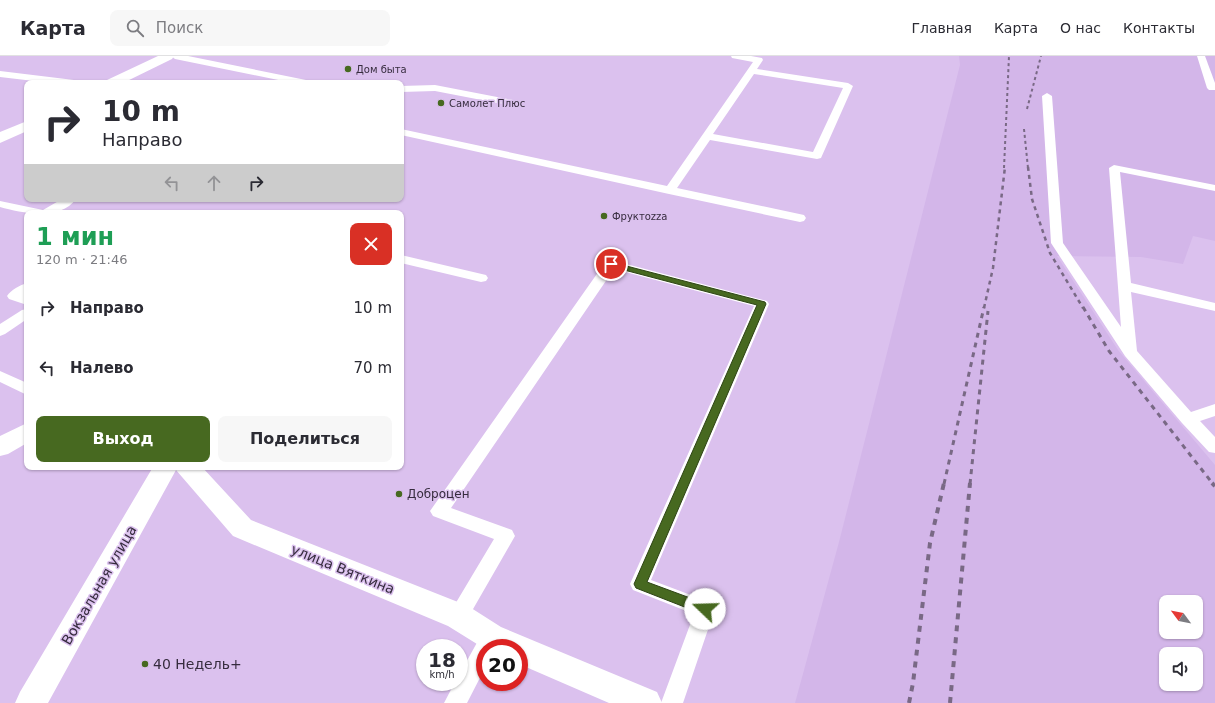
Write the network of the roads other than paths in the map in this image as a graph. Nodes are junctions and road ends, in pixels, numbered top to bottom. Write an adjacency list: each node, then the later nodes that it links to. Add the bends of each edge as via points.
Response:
1 (168, 56): 8 (street)
2 (175, 56): 9 (lane)
3 (735, 56): 5 (lane, via 759,60)
4 (1201, 56): 10 (lane)
5 (751, 71): 16 (lane); 16 (lane, via 848,86 817,156)
6 (0, 74): 7 (lane)
7 (49, 80)
8 (118, 80)
9 (291, 80)
10 (1212, 88)
11 (404, 89): 13 (lane, via 435,88)
12 (1047, 96): 33 (lane, via 1057,243)
13 (518, 104)
14 (24, 126): 17 (street)
15 (404, 133): 19 (lane)
16 (707, 136): 19 (lane)
17 (0, 138)
18 (1215, 188): 27 (lane, via 1114,168)
19 (669, 191): 24 (lane)
20 (65, 202): 23 (lane)
21 (0, 204): 22 (lane)
22 (26, 210)
23 (52, 210)
24 (800, 218)
25 (404, 260): 26 (lane)
26 (481, 278)
27 (1125, 286): 30 (lane); 33 (lane)
28 (24, 289): 29 (lane, via 14,296)
29 (24, 300)
30 (1215, 307)
31 (24, 315): 32 (lane)
32 (0, 331)
33 (1130, 352): 37 (lane)
34 (0, 376): 35 (lane)
35 (24, 388)
36 (1215, 410): 37 (lane)
37 (1188, 419): 40 (lane)
38 (24, 434): 39 (street)
39 (0, 447)
40 (1215, 447)
41 (164, 470): 47 (street, Вокзальная улица)
42 (190, 470): 43 (street, улица Вяткина, via 242,528)
43 (458, 616): 44 (street, улица Вяткина); 50 (lane, via 506,536 439,511 611,264 762,304 640,584 705,609)
44 (491, 637): 45 (street, улица Вяткина); 48 (lane)
45 (496, 639)
46 (528, 652): 49 (street, улица Вяткина)
47 (31, 703)
48 (455, 703)
49 (646, 703)
50 (672, 703)

